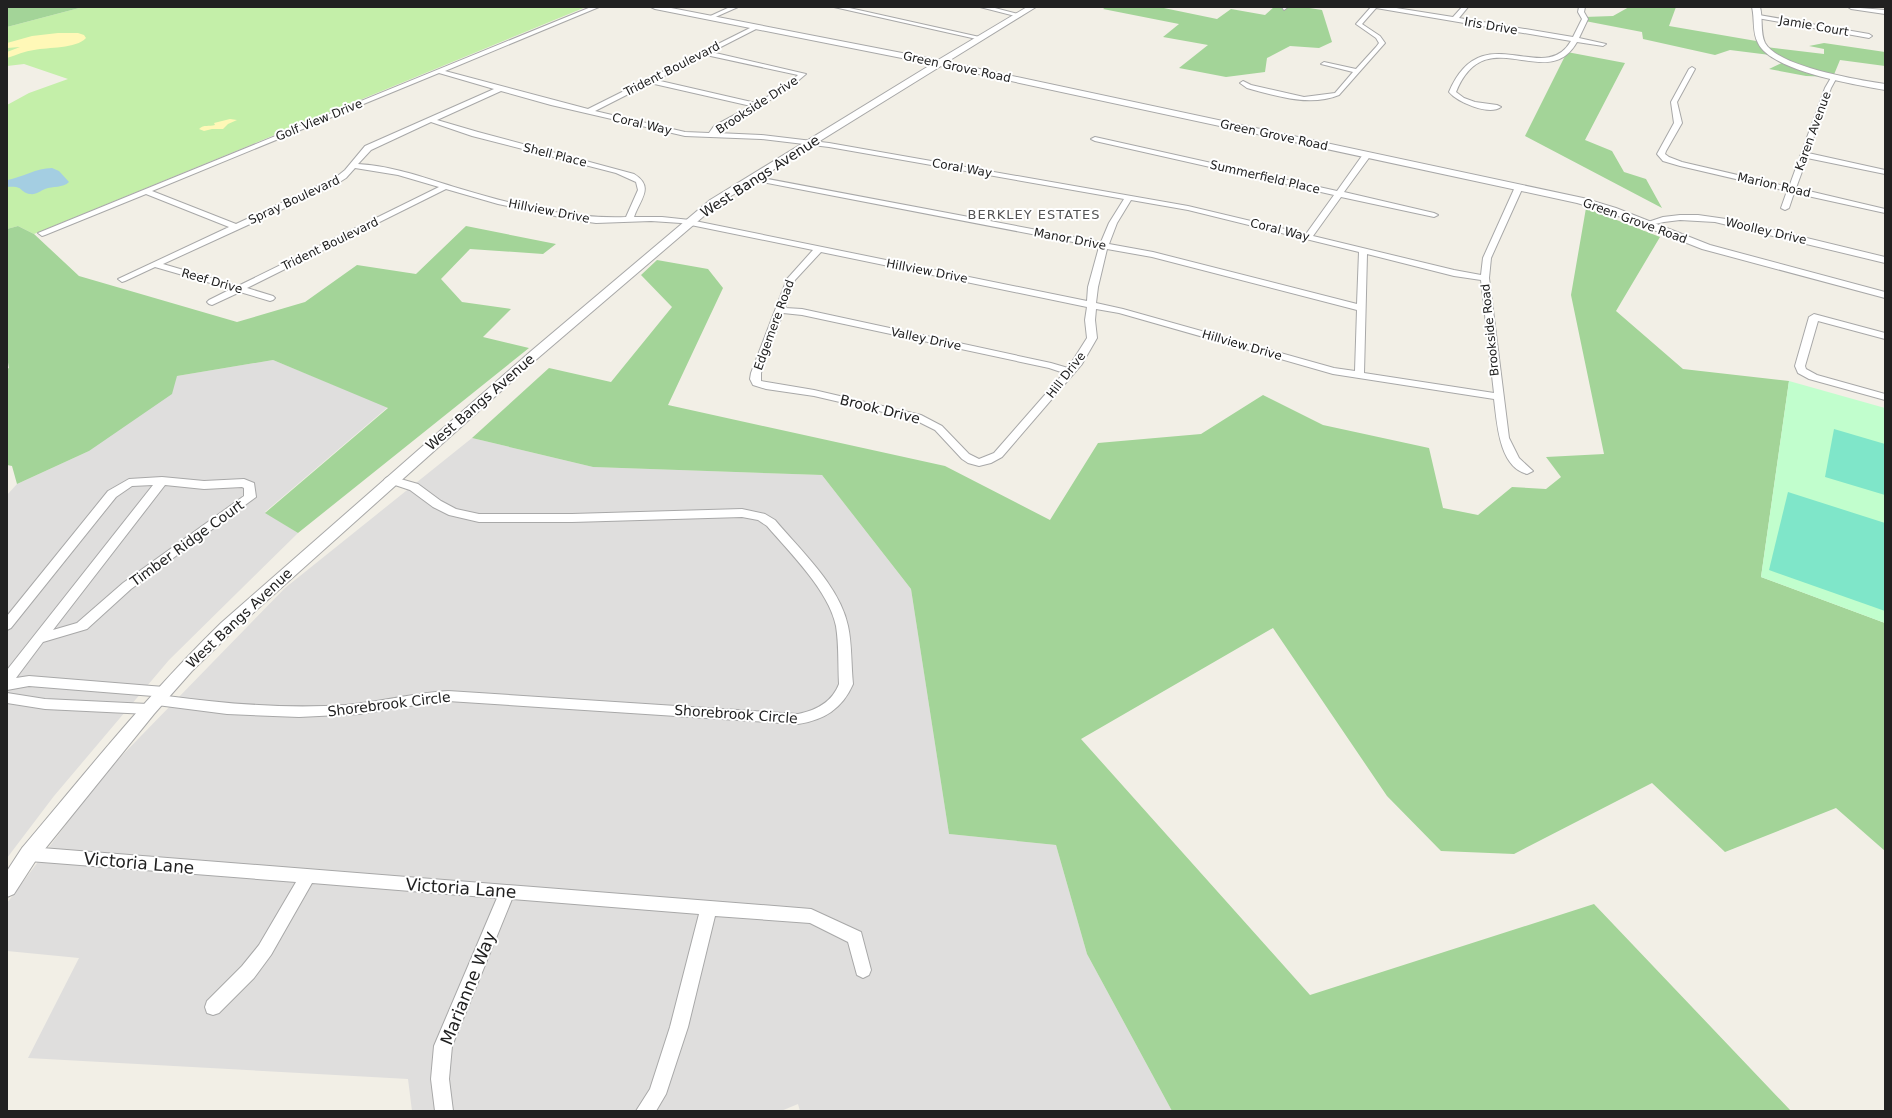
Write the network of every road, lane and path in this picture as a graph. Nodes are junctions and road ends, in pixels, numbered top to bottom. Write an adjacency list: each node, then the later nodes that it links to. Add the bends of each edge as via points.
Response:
1 (596, 7): 27 (street, Golf View Drive)
2 (655, 7): 16 (street, Green Grove Road)
3 (735, 7): 16 (street)
4 (838, 7): 20 (street)
5 (983, 7): 14 (street)
6 (1032, 7): 14 (street, West Bangs Avenue)
7 (1374, 7): 28 (street, via 1359,24 1378,37 1382,43)
8 (1380, 7): 17 (street, Iris Drive)
9 (1465, 7): 17 (street)
10 (1582, 7): 21 (street, via 1580,12 1585,19)
11 (1756, 7): 15 (street)
12 (1851, 7): 13 (street)
13 (1885, 12)
14 (1019, 14): 20 (street, West Bangs Avenue)
15 (1759, 17): 19 (street, Jamie Court); 29 (street, via 1760,40 1765,48 1796,65)
16 (709, 18): 18 (street, Green Grove Road)
17 (1454, 20): 21 (street, Iris Drive)
18 (756, 27): 23 (street, Trident Boulevard); 24 (street, Green Grove Road)
19 (1869, 36)
20 (981, 38): 24 (street, West Bangs Avenue)
21 (1574, 40): 22 (street, Iris Drive); 35 (street, via 1560,57 1552,59 1488,56 1470,62 1455,83 1452,92 1464,101 1477,105)
22 (1603, 44)
23 (705, 53): 30 (street, Trident Boulevard); 34 (street, Brookside Drive, via 803,74 785,89)
24 (940, 63): 40 (street, West Bangs Avenue); 41 (street, Green Grove Road)
25 (1324, 64): 28 (street)
26 (1692, 69): 48 (street, Marion Road, via 1674,102 1678,123 1662,151 1663,158)
27 (438, 71): 33 (street, Coral Way); 49 (street, Golf View Drive)
28 (1358, 71): 31 (street, via 1337,94 1318,98 1296,98 1249,87)
29 (1834, 77): 32 (street); 42 (street, Karen Avenue)
30 (650, 81): 34 (street); 36 (street, Trident Boulevard)
31 (1243, 83)
32 (1885, 87)
33 (499, 89): 36 (street, Coral Way); 37 (street, Spray Boulevard)
34 (758, 105): 38 (street, Brookside Drive, via 718,128)
35 (1497, 106)
36 (588, 112): 38 (street, Coral Way, via 685,134)
37 (430, 120): 43 (street, Spray Boulevard, via 362,151); 55 (street, Shell Place, via 633,176 641,184 642,191)
38 (710, 136): 40 (street, Coral Way, via 761,137)
39 (1095, 139): 50 (street, Summerfield Place)
40 (810, 142): 45 (street, West Bangs Avenue); 51 (street, Coral Way)
41 (1367, 155): 47 (street, Green Grove Road); 50 (street)
42 (1805, 155): 44 (street); 48 (street, Karen Avenue)
43 (354, 166): 46 (street, Hillview Drive, via 400,172); 58 (street, Spray Boulevard, via 332,183)
44 (1885, 172)
45 (752, 178): 56 (street, West Bangs Avenue, via 714,202); 61 (street, Manor Drive)
46 (447, 186): 55 (street, Hillview Drive, via 474,195 579,218); 68 (street, Trident Boulevard)
47 (1520, 187): 57 (street, Green Grove Road, via 1590,203); 66 (street, Brookside Road, via 1487,258)
48 (1792, 190): 52 (street, Karen Avenue); 53 (street, Marion Road)
49 (146, 191): 58 (street); 59 (street, Golf View Drive)
50 (1340, 193): 54 (street, Summerfield Place); 60 (street)
51 (1129, 197): 60 (street, Coral Way, via 1188,208); 61 (street, Hill Drive, via 1113,223)
52 (1785, 208)
53 (1885, 211)
54 (1434, 215)
55 (629, 219): 56 (street, Hillview Drive, via 661,219)
56 (689, 223): 62 (street, Hillview Drive); 83 (street, West Bangs Avenue)
57 (1646, 224): 64 (street, Woolley Drive, via 1676,217 1711,219); 69 (street, Green Grove Road, via 1706,247)
58 (236, 227): 65 (street, Spray Boulevard)
59 (42, 233)
60 (1308, 237): 63 (street, Coral Way)
61 (1104, 245): 72 (street, Hill Drive); 73 (street, Manor Drive)
62 (819, 249): 72 (street, Hillview Drive); 74 (street, Edgemere Road, via 793,275)
63 (1364, 251): 66 (street, Coral Way); 73 (street)
64 (1885, 260)
65 (154, 264): 67 (street, Spray Boulevard); 68 (street, Reef Drive)
66 (1485, 278): 79 (street, Brookside Road)
67 (122, 279)
68 (239, 288): 70 (street, Reef Drive); 71 (street, Trident Boulevard)
69 (1885, 296)
70 (270, 298)
71 (212, 302)
72 (1091, 304): 76 (street, Hill Drive, via 1092,338); 77 (street, Hillview Drive)
73 (1362, 308): 77 (street)
74 (780, 310): 76 (street, Valley Drive, via 809,313); 78 (street, Edgemere Road, via 756,373 755,379)
75 (1885, 336): 80 (street, via 1814,317 1800,366 1802,371 1813,377)
76 (1070, 372): 81 (street, Hill Drive, via 998,455)
77 (1359, 376): 79 (street, Hillview Drive)
78 (761, 386): 81 (street, Brook Drive, via 796,389 916,417 941,429 964,457 976,463)
79 (1498, 397): 82 (street, Brookside Road, via 1507,448 1514,460)
80 (1885, 397)
81 (984, 462)
82 (1527, 472)
83 (390, 480): 90 (street, West Bangs Avenue, via 227,627); 90 (street, Shorebrook Circle, via 414,487 453,512 479,518 742,514 761,517 771,523 795,551 825,588 835,605 842,626 846,684 843,691 839,699 819,714 798,719 448,696 310,713)
84 (162, 481): 85 (street, Timber Ridge Court, via 128,483 112,494); 86 (street); 86 (street, Timber Ridge Court, via 204,485 244,483 250,486 250,497 127,586 82,626)
85 (7, 625)
86 (39, 639): 87 (street)
87 (7, 680)
88 (7, 685): 90 (street, via 29,681)
89 (7, 698): 90 (street, via 45,704)
90 (156, 700): 91 (street, West Bangs Avenue)
91 (30, 854): 92 (street, Victoria Lane); 93 (street, West Bangs Avenue)
92 (308, 876): 94 (street, Victoria Lane); 97 (street, via 266,950)
93 (7, 888)
94 (507, 892): 95 (street, Victoria Lane); 98 (street, Marianne Way, via 443,1046 440,1078)
95 (709, 908): 96 (street, Victoria Lane, via 811,916 855,936); 99 (street, via 679,1027 657,1094)
96 (863, 970)
97 (213, 1007)
98 (444, 1111)
99 (645, 1111)

